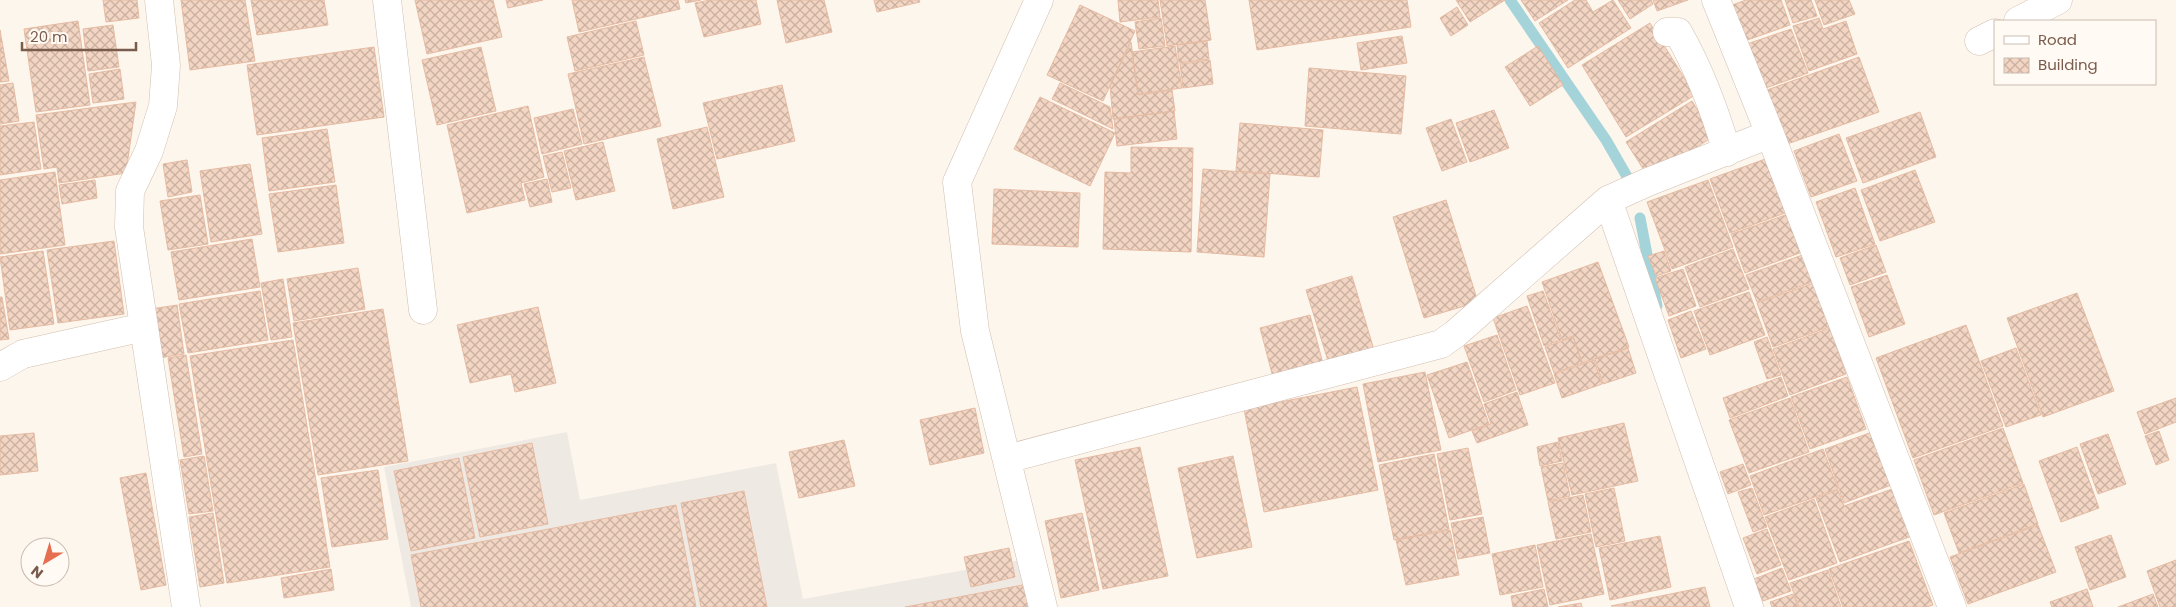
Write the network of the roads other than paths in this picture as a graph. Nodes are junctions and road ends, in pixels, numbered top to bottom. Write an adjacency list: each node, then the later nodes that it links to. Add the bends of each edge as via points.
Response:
1 (159, 0): 12 (street, via 166,65 163,106 130,191 129,227)
2 (387, 0): 11 (street)
3 (1039, 0): 14 (street, via 957,182 975,331)
4 (1716, 0): 8 (street)
5 (2058, 0): 6 (street)
6 (2020, 20)
7 (1667, 32): 9 (street, via 1678,32 1686,46)
8 (1770, 134): 9 (street); 18 (street)
9 (1727, 152): 10 (street)
10 (1608, 200): 14 (street, via 1441,344); 17 (street)
11 (423, 310)
12 (144, 327): 13 (street, via 23,354); 15 (street)
13 (0, 367)
14 (1007, 459): 16 (street)
15 (186, 607)
16 (1043, 607)
17 (1749, 607)
18 (1952, 607)

